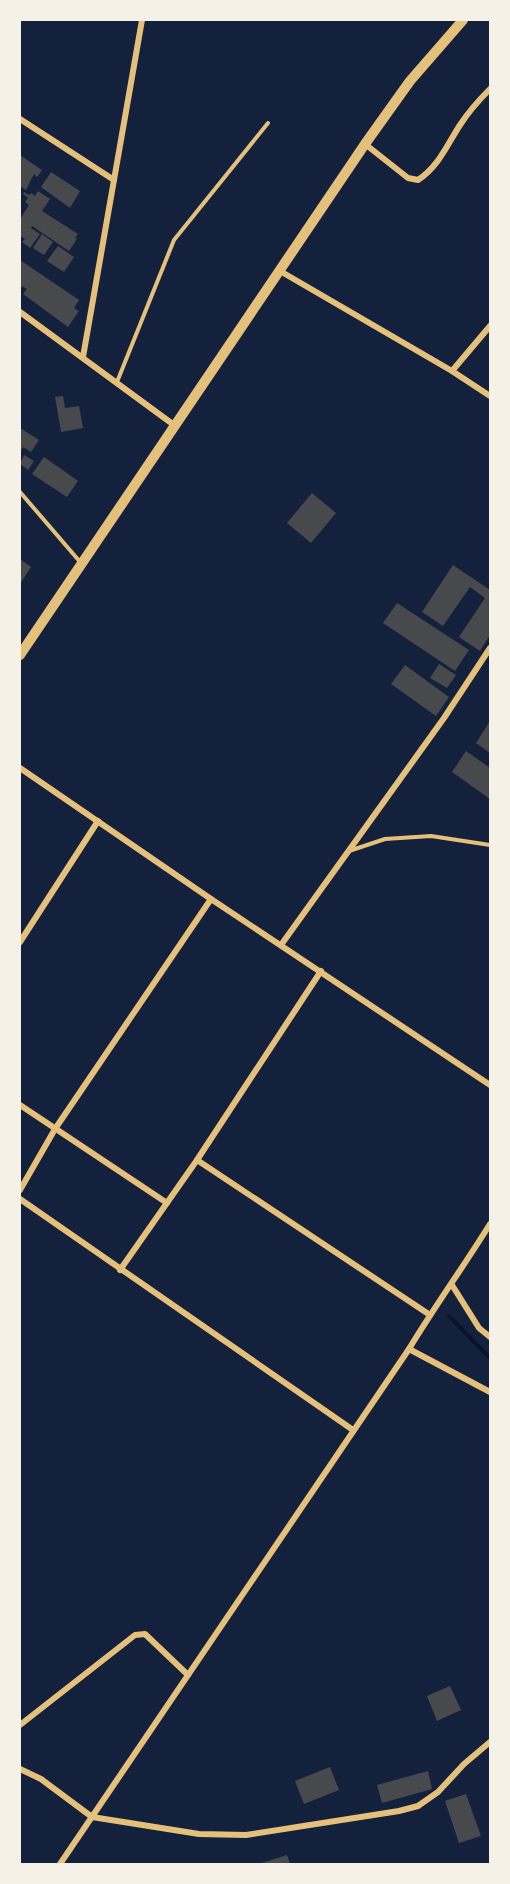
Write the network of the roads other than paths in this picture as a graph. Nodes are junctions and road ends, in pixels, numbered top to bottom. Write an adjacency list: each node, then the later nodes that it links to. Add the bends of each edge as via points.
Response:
1 (142, 20): 7 (street)
2 (459, 21): 6 (main road)
3 (490, 89): 6 (street, via 461,123 432,171 418,180 408,178)
4 (20, 119): 7 (street)
5 (268, 123): 13 (lane, via 174,240)
6 (365, 144): 8 (main road)
7 (114, 180): 11 (street)
8 (280, 271): 12 (street); 15 (main road)
9 (20, 312): 11 (street)
10 (490, 326): 12 (street)
11 (82, 357): 13 (street)
12 (452, 371): 14 (street)
13 (117, 382): 15 (street)
14 (490, 396)
15 (174, 424): 17 (main road)
16 (20, 492): 17 (lane)
17 (82, 564): 19 (main road)
18 (490, 648): 23 (street)
19 (20, 655)
20 (20, 768): 21 (street)
21 (98, 821): 24 (street); 25 (street)
22 (490, 845): 23 (lane, via 431,836 385,839)
23 (348, 851): 26 (street)
24 (212, 899): 26 (street); 30 (street)
25 (20, 942)
26 (281, 945): 27 (street)
27 (321, 971): 28 (street); 31 (street)
28 (490, 1085)
29 (20, 1105): 30 (street)
30 (55, 1129): 32 (street); 34 (street)
31 (197, 1160): 34 (street); 38 (street)
32 (20, 1190)
33 (20, 1199): 36 (street)
34 (167, 1203): 36 (street)
35 (490, 1224): 37 (street)
36 (120, 1270): 42 (street)
37 (452, 1285): 38 (street); 39 (street, via 479,1328)
38 (430, 1315): 40 (street)
39 (490, 1337)
40 (410, 1348): 41 (street); 42 (street)
41 (490, 1392)
42 (353, 1430): 43 (street)
43 (188, 1675): 44 (street, via 145,1634 135,1635); 47 (street)
44 (20, 1725)
45 (490, 1742): 47 (street, via 438,1792 418,1806 399,1811 246,1835 198,1834)
46 (20, 1769): 47 (street, via 41,1779)
47 (92, 1817): 48 (street)
48 (60, 1864)

